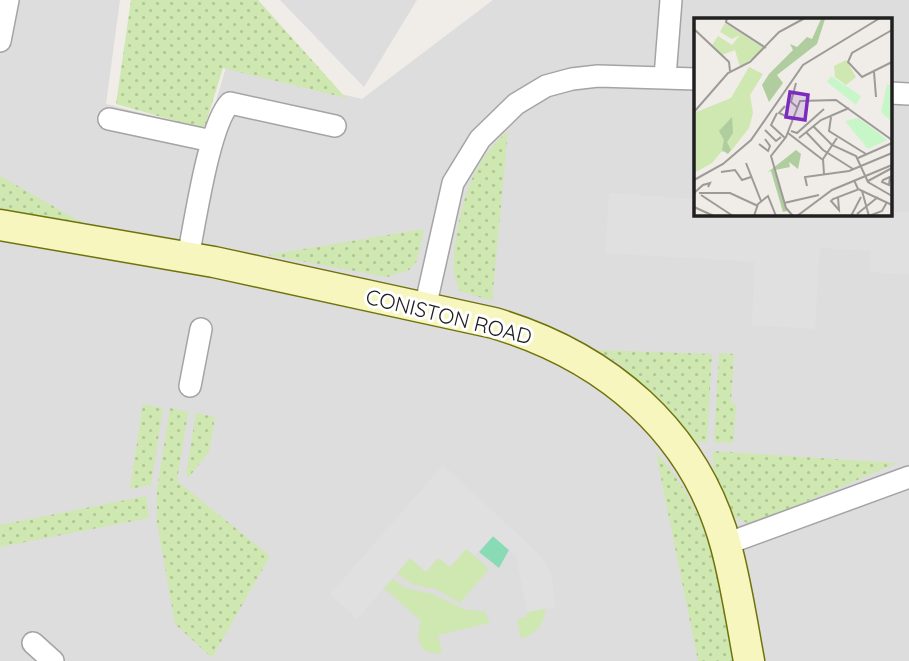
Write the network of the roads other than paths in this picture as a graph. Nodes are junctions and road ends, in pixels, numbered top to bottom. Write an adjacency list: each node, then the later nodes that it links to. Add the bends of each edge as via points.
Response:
1 (8, 0): 3 (street)
2 (671, 0): 4 (street)
3 (0, 41)
4 (665, 77): 5 (street); 11 (street, via 598,76 559,82 516,104 501,118 480,139 453,183)
5 (694, 79)
6 (109, 119): 8 (street)
7 (335, 125): 8 (street, via 230,103 222,110)
8 (212, 141): 10 (street)
9 (0, 225): 10 (street, CONISTON ROAD)
10 (188, 257): 11 (street, CONISTON ROAD)
11 (425, 308): 15 (street, CONISTON ROAD, via 532,334 625,389 678,447 701,483)
12 (201, 329): 13 (street)
13 (190, 386)
14 (909, 477): 15 (street)
15 (726, 544): 18 (street, CONISTON ROAD)
16 (33, 643): 17 (street)
17 (53, 661)
18 (749, 661)

